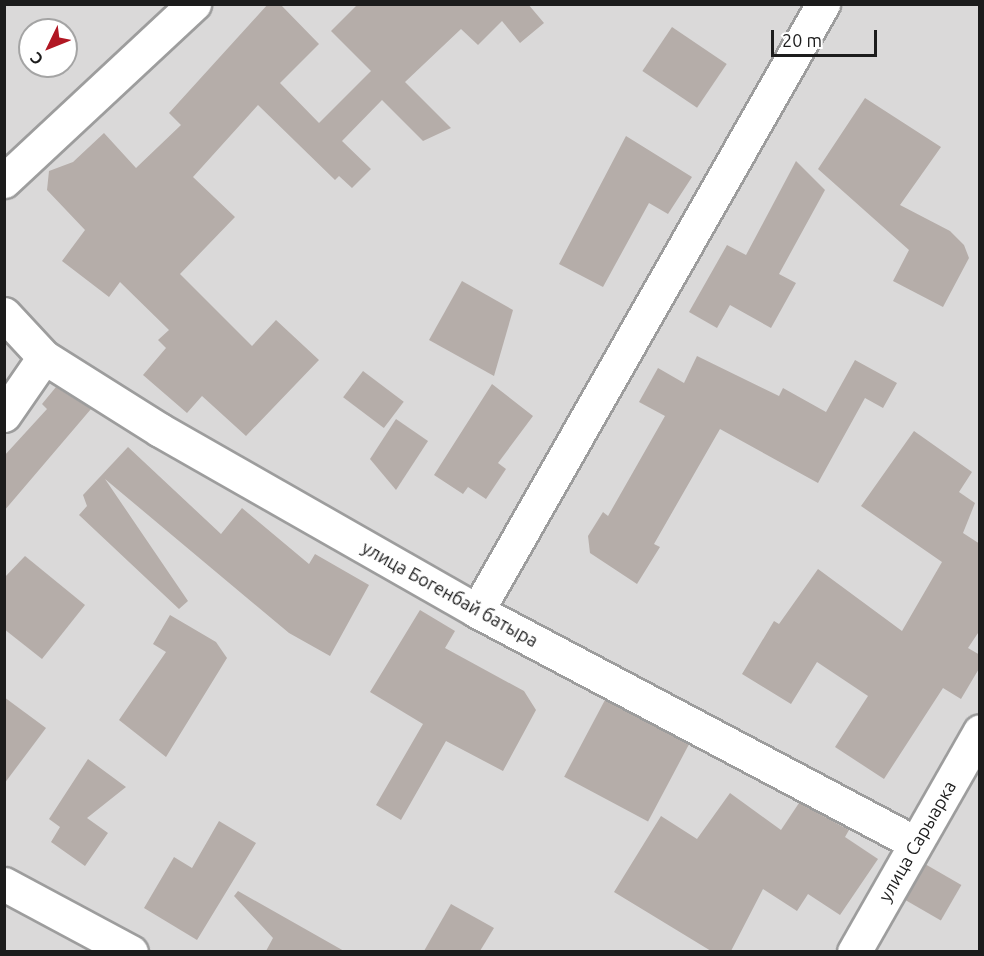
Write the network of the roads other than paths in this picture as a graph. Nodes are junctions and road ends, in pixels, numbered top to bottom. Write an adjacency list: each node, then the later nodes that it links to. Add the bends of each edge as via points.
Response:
1 (194, 4): 3 (street)
2 (823, 4): 7 (street)
3 (4, 181)
4 (4, 314): 5 (street, улица Богенбай батыра)
5 (44, 357): 6 (street); 7 (street, улица Богенбай батыра, via 160,430)
6 (4, 415)
7 (477, 610): 9 (street, улица Богенбай батыра)
8 (980, 731): 9 (street, улица Сарыарка)
9 (915, 843): 12 (street, улица Сарыарка)
10 (7, 891): 11 (street)
11 (131, 951)
12 (854, 951)

